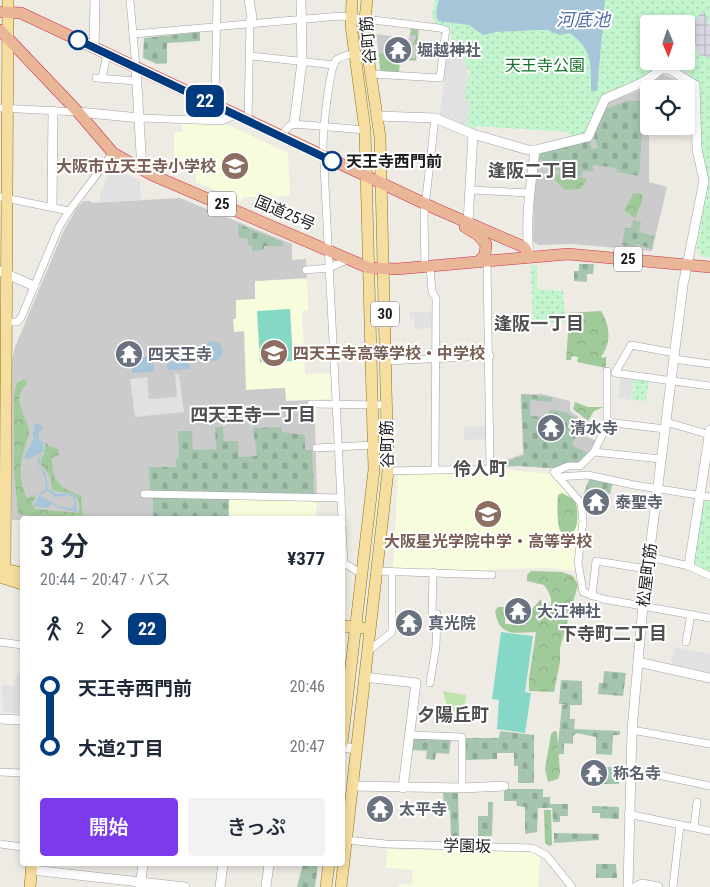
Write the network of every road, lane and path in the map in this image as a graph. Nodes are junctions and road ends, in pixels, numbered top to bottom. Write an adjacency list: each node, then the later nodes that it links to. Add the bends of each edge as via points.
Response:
1 (8, 0): 9 (main road)
2 (95, 0): 17 (street)
3 (130, 0): 16 (street)
4 (217, 0): 14 (street)
5 (249, 0): 13 (street)
6 (301, 0): 12 (street)
7 (352, 0): 10 (main road, 谷町筋 / 30)
8 (367, 0): 11 (main road, 谷町筋 / 30)
9 (4, 12): 15 (main road); 17 (highway, via 21,13)
10 (351, 17): 11 (street); 12 (street); 19 (main road, 谷町筋 / 30)
11 (364, 19): 25 (main road, 谷町筋 / 30); 25 (street, via 446,30 440,78)
12 (302, 20): 13 (street); 22 (street)
13 (250, 22): 14 (street); 21 (street)
14 (217, 26): 16 (street); 27 (street)
15 (4, 33): 18 (highway, 国道25号 / 25)
16 (133, 34): 24 (street)
17 (94, 48): 20 (highway)
18 (12, 50): 28 (main road); 30 (highway, 国道25号 / 25)
19 (354, 53): 23 (street, via 340,57); 38 (main road, 谷町筋 / 30)
20 (107, 54): 24 (highway); 26 (street, via 99,78)
21 (250, 56): 22 (street); 35 (street)
22 (302, 62): 23 (street); 36 (street)
23 (334, 65): 37 (street)
24 (136, 68): 26 (street); 27 (highway)
25 (372, 74): 32 (main road, 谷町筋 / 30)
26 (137, 82): 33 (street)
27 (215, 105): 31 (highway)
28 (3, 109): 29 (street); 49 (main road)
29 (53, 111): 30 (street); 50 (street)
30 (78, 112): 33 (street); 42 (highway, 国道25号 / 25)
31 (236, 115): 33 (street, via 221,121); 35 (highway)
32 (377, 116): 34 (street); 46 (main road, 谷町筋 / 30)
33 (140, 118): 44 (street)
34 (434, 118): 39 (street); 51 (street)
35 (248, 121): 40 (highway)
36 (294, 124): 37 (street); 40 (street)
37 (324, 126): 38 (street); 43 (street)
38 (365, 130): 45 (main road, 谷町筋 / 30)
39 (473, 134): 41 (street); 47 (street)
40 (281, 136): 43 (highway)
41 (535, 150): 48 (street); 58 (street, 松屋町筋, via 588,136 605,99 636,87 661,69 669,69 690,80 696,92 697,148 704,182)
42 (112, 153): 44 (highway, 国道25号 / 25); 52 (street)
43 (324, 156): 45 (highway); 54 (street)
44 (142, 170): 54 (highway, 国道25号 / 25)
45 (367, 176): 46 (highway); 62 (main road, 谷町筋 / 30)
46 (382, 184): 51 (highway); 63 (main road, 谷町筋 / 30)
47 (470, 190): 48 (street); 53 (street)
48 (530, 193): 55 (street)
49 (3, 198): 50 (street); 65 (main road)
50 (52, 206): 52 (street)
51 (430, 206): 53 (highway); 57 (highway, via 483,239 486,248); 59 (street)
52 (69, 211): 66 (street)
53 (468, 222): 55 (highway, via 524,247)
54 (328, 248): 56 (highway, 国道25号 / 25); 61 (street)
55 (530, 257): 57 (highway, 国道25号 / 25); 58 (highway, 国道25号 / 25, via 578,254)
56 (350, 259): 61 (street); 62 (highway, 国道25号 / 25)
57 (483, 262): 59 (highway, 国道25号 / 25); 68 (street)
58 (688, 264): 60 (highway, 国道25号 / 25); 69 (street, 松屋町筋)
59 (427, 267): 63 (highway, 国道25号 / 25); 70 (street, via 436,298)
60 (710, 267)
61 (329, 268): 64 (street); 77 (street)
62 (369, 268): 63 (highway, 国道25号 / 25); 79 (main road, 谷町筋 / 30)
63 (384, 269): 71 (main road, 谷町筋 / 30)
64 (306, 270)
65 (3, 273): 66 (street); 67 (main road)
66 (34, 286): 67 (street, via 21,318 17,322)
67 (6, 322): 73 (main road)
68 (490, 356): 70 (street); 90 (street, via 490,469)
69 (674, 356): 72 (street); 75 (street, 松屋町筋); 75 (street, via 632,345 615,373)
70 (436, 359): 71 (street); 90 (street)
71 (385, 361): 80 (main road, 谷町筋 / 30)
72 (710, 364)
73 (3, 367): 106 (main road)
74 (607, 372): 81 (street)
75 (671, 382): 76 (street); 82 (street, 松屋町筋)
76 (710, 386)
77 (337, 403): 78 (street); 79 (street); 86 (street)
78 (311, 404)
79 (372, 404): 80 (street); 85 (main road, 谷町筋 / 30)
80 (386, 405): 91 (main road, 谷町筋 / 30)
81 (607, 422): 82 (street); 88 (street)
82 (665, 426): 84 (street); 89 (street, 松屋町筋)
83 (710, 430): 84 (street)
84 (710, 435): 95 (street)
85 (374, 445): 86 (street); 108 (main road, 谷町筋 / 30)
86 (339, 446): 87 (street); 97 (street)
87 (316, 448)
88 (594, 452): 89 (street); 92 (street, via 580,466 568,466 554,472)
89 (661, 460): 93 (street, 松屋町筋)
90 (435, 469): 91 (street)
91 (388, 471): 103 (main road, 谷町筋 / 30)
92 (558, 477): 93 (street, via 588,475); 112 (street, via 581,503 579,575 582,592)
93 (658, 489): 95 (street); 99 (street, 松屋町筋)
94 (144, 494): 97 (street)
95 (699, 495): 96 (street); 101 (street)
96 (710, 497)
97 (341, 498): 98 (street)
98 (342, 516)
99 (649, 557): 101 (street); 102 (street, 松屋町筋)
100 (345, 564): 108 (street)
101 (689, 566): 110 (street)
102 (647, 569): 112 (street, via 596,562); 113 (street, 松屋町筋)
103 (376, 571): 104 (street); 118 (main road, 谷町筋 / 30)
104 (392, 572): 105 (street); 122 (street, via 392,632)
105 (433, 572): 109 (street); 126 (street, via 432,614 437,614)
106 (2, 573): 107 (main road); 111 (main road)
107 (20, 573)
108 (362, 574): 117 (main road, 谷町筋 / 30)
109 (492, 575)
110 (710, 576)
111 (20, 583)
112 (592, 596): 113 (street)
113 (640, 604): 114 (street); 123 (street, 松屋町筋)
114 (691, 614): 115 (street); 120 (street)
115 (710, 618)
116 (345, 626): 117 (main road)
117 (356, 628): 118 (main road); 127 (main road, 谷町筋 / 30)
118 (369, 629): 122 (main road, 谷町筋 / 30)
119 (0, 642): 121 (street)
120 (686, 642)
121 (20, 644)
122 (367, 652): 124 (main road, 谷町筋 / 30)
123 (638, 662): 125 (street); 130 (street, 松屋町筋)
124 (364, 677): 131 (street, via 416,683); 134 (main road, 谷町筋 / 30)
125 (710, 678)
126 (430, 683)
127 (345, 695)
128 (0, 719): 129 (street)
129 (20, 720)
130 (632, 730): 132 (street); 135 (street, 松屋町筋)
131 (410, 734): 141 (street); 142 (street, via 462,737)
132 (710, 744)
133 (345, 746): 134 (street)
134 (356, 748): 138 (main road, 谷町筋 / 30)
135 (630, 768): 140 (street); 144 (street, 松屋町筋)
136 (0, 772): 137 (street)
137 (20, 773)
138 (351, 786): 141 (street); 148 (main road, 谷町筋 / 30)
139 (504, 786): 142 (street)
140 (710, 786)
141 (403, 788): 142 (street)
142 (462, 788)
143 (697, 802): 146 (street)
144 (628, 814): 145 (street); 158 (street, 松屋町筋)
145 (680, 825): 146 (street); 170 (street)
146 (694, 827): 147 (street)
147 (710, 831)
148 (345, 832)
149 (345, 840): 167 (street, 学園坂, via 532,848 546,855)
150 (0, 844): 151 (street)
151 (20, 847)
152 (144, 866): 159 (street)
153 (223, 866): 163 (street)
154 (269, 866): 164 (street)
155 (329, 866): 165 (main road)
156 (342, 866): 166 (main road, 谷町筋 / 30)
157 (32, 867): 159 (street); 161 (main road)
158 (628, 870): 160 (street); 168 (street, 松屋町筋)
159 (141, 885): 162 (street)
160 (639, 885): 169 (street)
161 (30, 887)
162 (185, 887)
163 (220, 887)
164 (266, 887)
165 (326, 887)
166 (341, 887)
167 (572, 887)
168 (628, 887)
169 (658, 887)
170 (673, 887)

